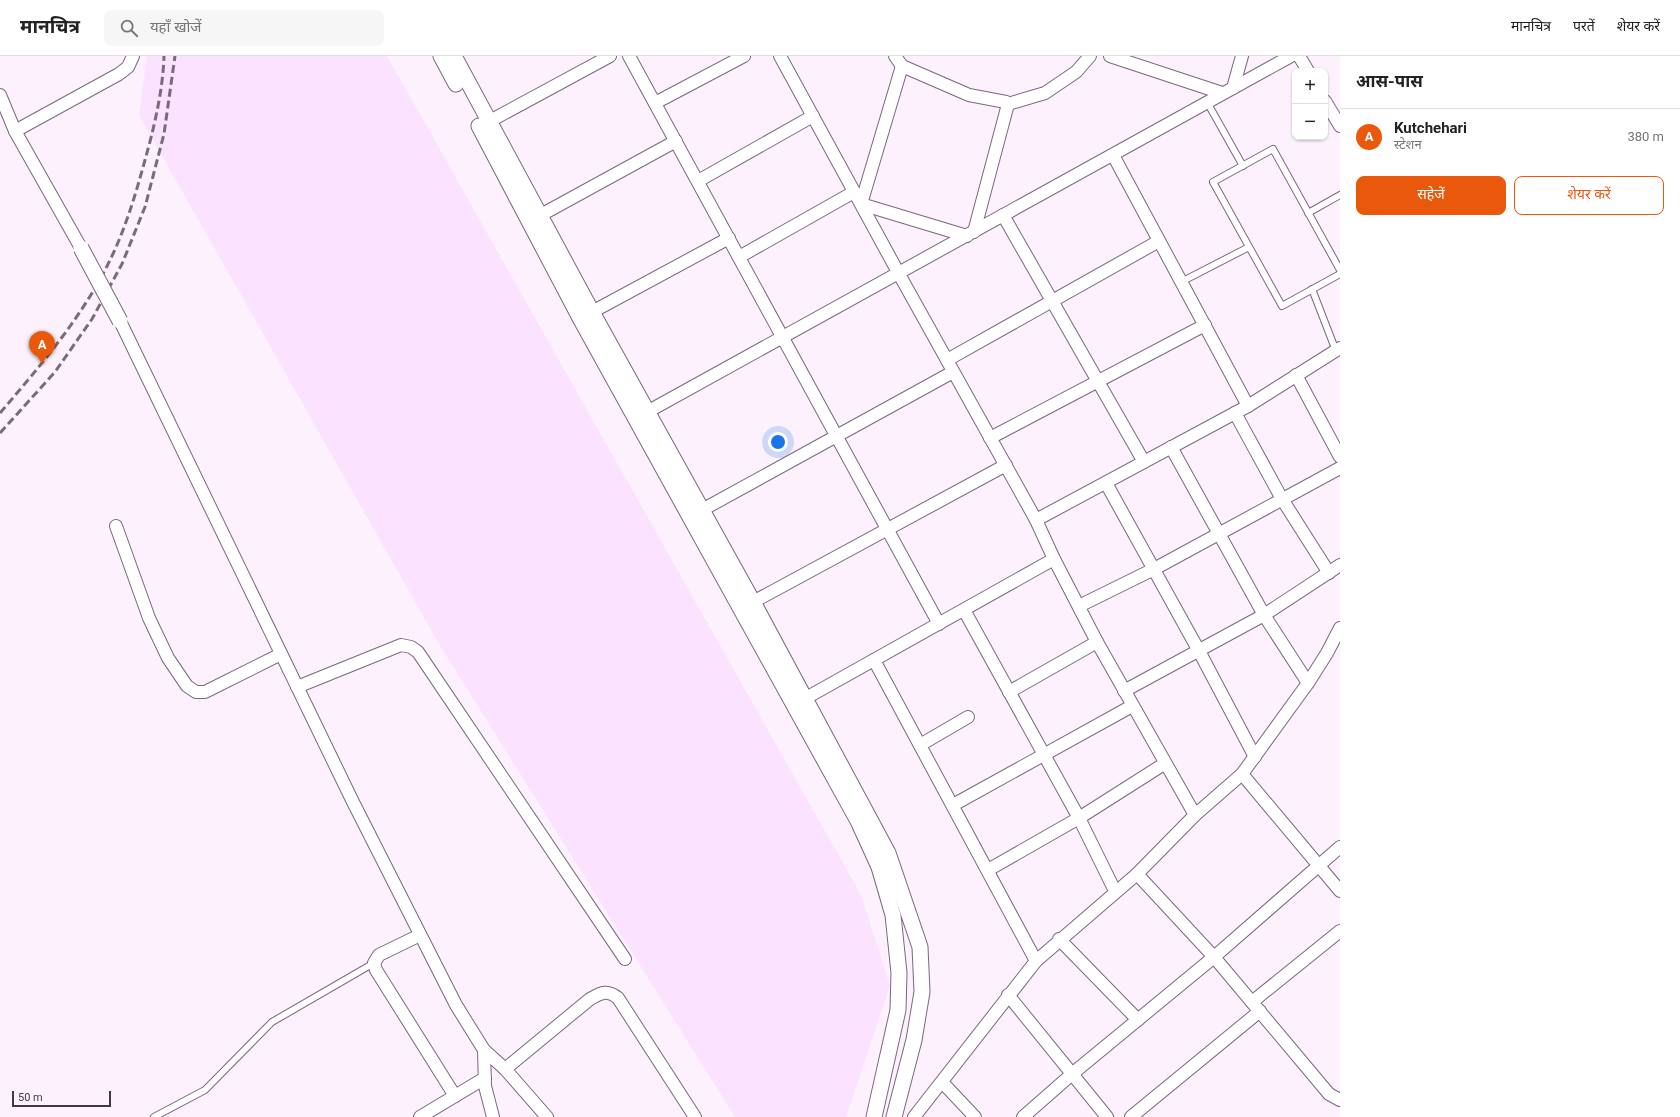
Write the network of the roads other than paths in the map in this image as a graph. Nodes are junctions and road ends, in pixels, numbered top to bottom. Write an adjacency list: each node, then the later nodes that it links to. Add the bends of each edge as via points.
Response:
1 (133, 56): 24 (street, via 128,67 119,74)
2 (441, 56): 130 (street, via 580,318 858,821 879,867 893,915 899,973 898,1010)
3 (454, 56): 22 (street)
4 (610, 56): 22 (street)
5 (629, 56): 18 (street)
6 (744, 56): 18 (street)
7 (780, 56): 21 (street)
8 (1090, 56): 19 (street, via 1076,72 1045,93)
9 (1110, 56): 15 (street)
10 (1242, 56): 15 (street)
11 (1291, 56): 15 (street)
12 (1299, 56): 14 (street)
13 (899, 61): 19 (street, via 969,95); 31 (street)
14 (1306, 68)
15 (1228, 90): 17 (street)
16 (0, 95): 24 (street)
17 (1207, 102): 26 (street); 27 (lane)
18 (655, 103): 25 (street)
19 (1008, 104): 35 (street)
20 (1327, 104): 23 (street)
21 (813, 116): 28 (street); 29 (street)
22 (488, 122): 33 (street)
23 (1340, 126)
24 (15, 131): 39 (street)
25 (676, 141): 28 (street); 33 (street)
26 (1113, 155): 34 (street); 37 (street)
27 (1243, 166): 32 (lane, via 1273,149); 38 (lane, via 1213,182)
28 (698, 181): 36 (street)
29 (854, 192): 31 (street); 40 (street)
30 (1340, 196): 32 (lane)
31 (861, 204): 35 (street); 42 (street)
32 (1308, 213): 41 (lane)
33 (539, 216): 47 (street)
34 (1003, 216): 35 (street); 46 (street)
35 (971, 234): 42 (street)
36 (729, 238): 40 (street); 47 (street)
37 (1159, 241): 44 (street); 46 (street)
38 (1249, 247): 44 (lane); 45 (lane, via 1282,306)
39 (81, 248): 48 (street, bridge)
40 (739, 257): 50 (street)
41 (1340, 270)
42 (899, 274): 50 (street); 52 (street)
43 (1340, 274): 45 (lane)
44 (1181, 282): 49 (street)
45 (1312, 290): 51 (lane)
46 (1052, 301): 52 (street); 55 (street)
47 (592, 312): 57 (street)
48 (120, 321): 85 (street)
49 (1205, 326): 55 (street); 56 (street)
50 (783, 337): 57 (street); 59 (street)
51 (1338, 349): 54 (street)
52 (947, 360): 53 (street)
53 (953, 372): 59 (street); 60 (street)
54 (1296, 375): 56 (street); 62 (street)
55 (1098, 381): 60 (street); 63 (street)
56 (1248, 406): 58 (street)
57 (647, 412): 68 (street)
58 (1235, 413): 61 (street); 67 (street)
59 (837, 436): 68 (street); 71 (street)
60 (990, 438): 64 (street)
61 (1171, 447): 63 (street); 72 (street)
62 (1340, 457)
63 (1144, 462): 66 (street)
64 (1006, 465): 69 (street); 71 (street)
65 (1340, 468): 67 (street)
66 (1106, 482): 69 (street); 75 (street)
67 (1282, 499): 72 (street); 76 (street)
68 (702, 510): 77 (street)
69 (1036, 520): 73 (street)
70 (116, 526): 85 (street, via 149,618 168,658 187,686 196,692 205,692)
71 (888, 529): 77 (street); 81 (street)
72 (1219, 534): 75 (street); 80 (street)
73 (1054, 559): 78 (street); 79 (street)
74 (1340, 565): 76 (street)
75 (1154, 569): 78 (street); 84 (street)
76 (1329, 572): 80 (street)
77 (753, 602): 91 (street)
78 (1079, 606): 83 (street)
79 (964, 610): 81 (street); 90 (street)
80 (1264, 615): 84 (street); 87 (street)
81 (939, 624): 86 (street)
82 (1340, 628): 87 (street)
83 (1097, 642): 89 (street); 90 (street)
84 (1199, 651): 89 (street); 96 (street)
85 (281, 654): 88 (street)
86 (874, 660): 91 (street); 94 (street)
87 (1308, 683): 96 (street)
88 (297, 687): 109 (street); 112 (street, via 402,645 418,652)
89 (1124, 691): 92 (street)
90 (1009, 692): 95 (street)
91 (806, 698): 131 (street, via 888,853 920,947 922,992 914,1040)
92 (1132, 706): 95 (street); 97 (street)
93 (968, 717): 94 (street)
94 (920, 745): 99 (street)
95 (1044, 754): 99 (street); 101 (street)
96 (1255, 757): 98 (street)
97 (1164, 764): 100 (street); 101 (street)
98 (1242, 774): 100 (street); 103 (street)
99 (953, 804): 104 (street)
100 (1195, 815): 105 (street)
101 (1078, 818): 104 (street); 106 (street)
102 (1340, 847): 103 (street)
103 (1318, 865): 107 (street); 111 (street)
104 (988, 870): 113 (street)
105 (1137, 874): 106 (street); 111 (street)
106 (1115, 891): 110 (street)
107 (1340, 891)
108 (1340, 931): 116 (street)
109 (420, 935): 114 (street, via 379,955); 118 (street, via 456,1005)
110 (1059, 939): 113 (street); 117 (street)
111 (1214, 957): 116 (street); 117 (street)
112 (625, 959)
113 (1036, 961): 115 (street)
114 (374, 963): 123 (street); 125 (lane, via 272,1022 205,1090)
115 (1008, 995): 120 (street); 122 (street)
116 (1256, 1006): 124 (street, via 1329,1094); 136 (street)
117 (1138, 1020): 120 (street)
118 (484, 1050): 119 (street); 121 (street)
119 (505, 1069): 128 (street); 129 (street, via 590,999 604,991 611,992 618,998)
120 (1072, 1074): 134 (street); 135 (street)
121 (485, 1078): 123 (street); 127 (street)
122 (942, 1082): 132 (street); 133 (street)
123 (455, 1096): 126 (street)
124 (1340, 1100)
125 (154, 1117)
126 (420, 1117)
127 (493, 1117)
128 (547, 1117)
129 (695, 1117)
130 (874, 1117)
131 (894, 1117)
132 (914, 1117)
133 (976, 1117)
134 (1023, 1117)
135 (1107, 1117)
136 (1131, 1117)

